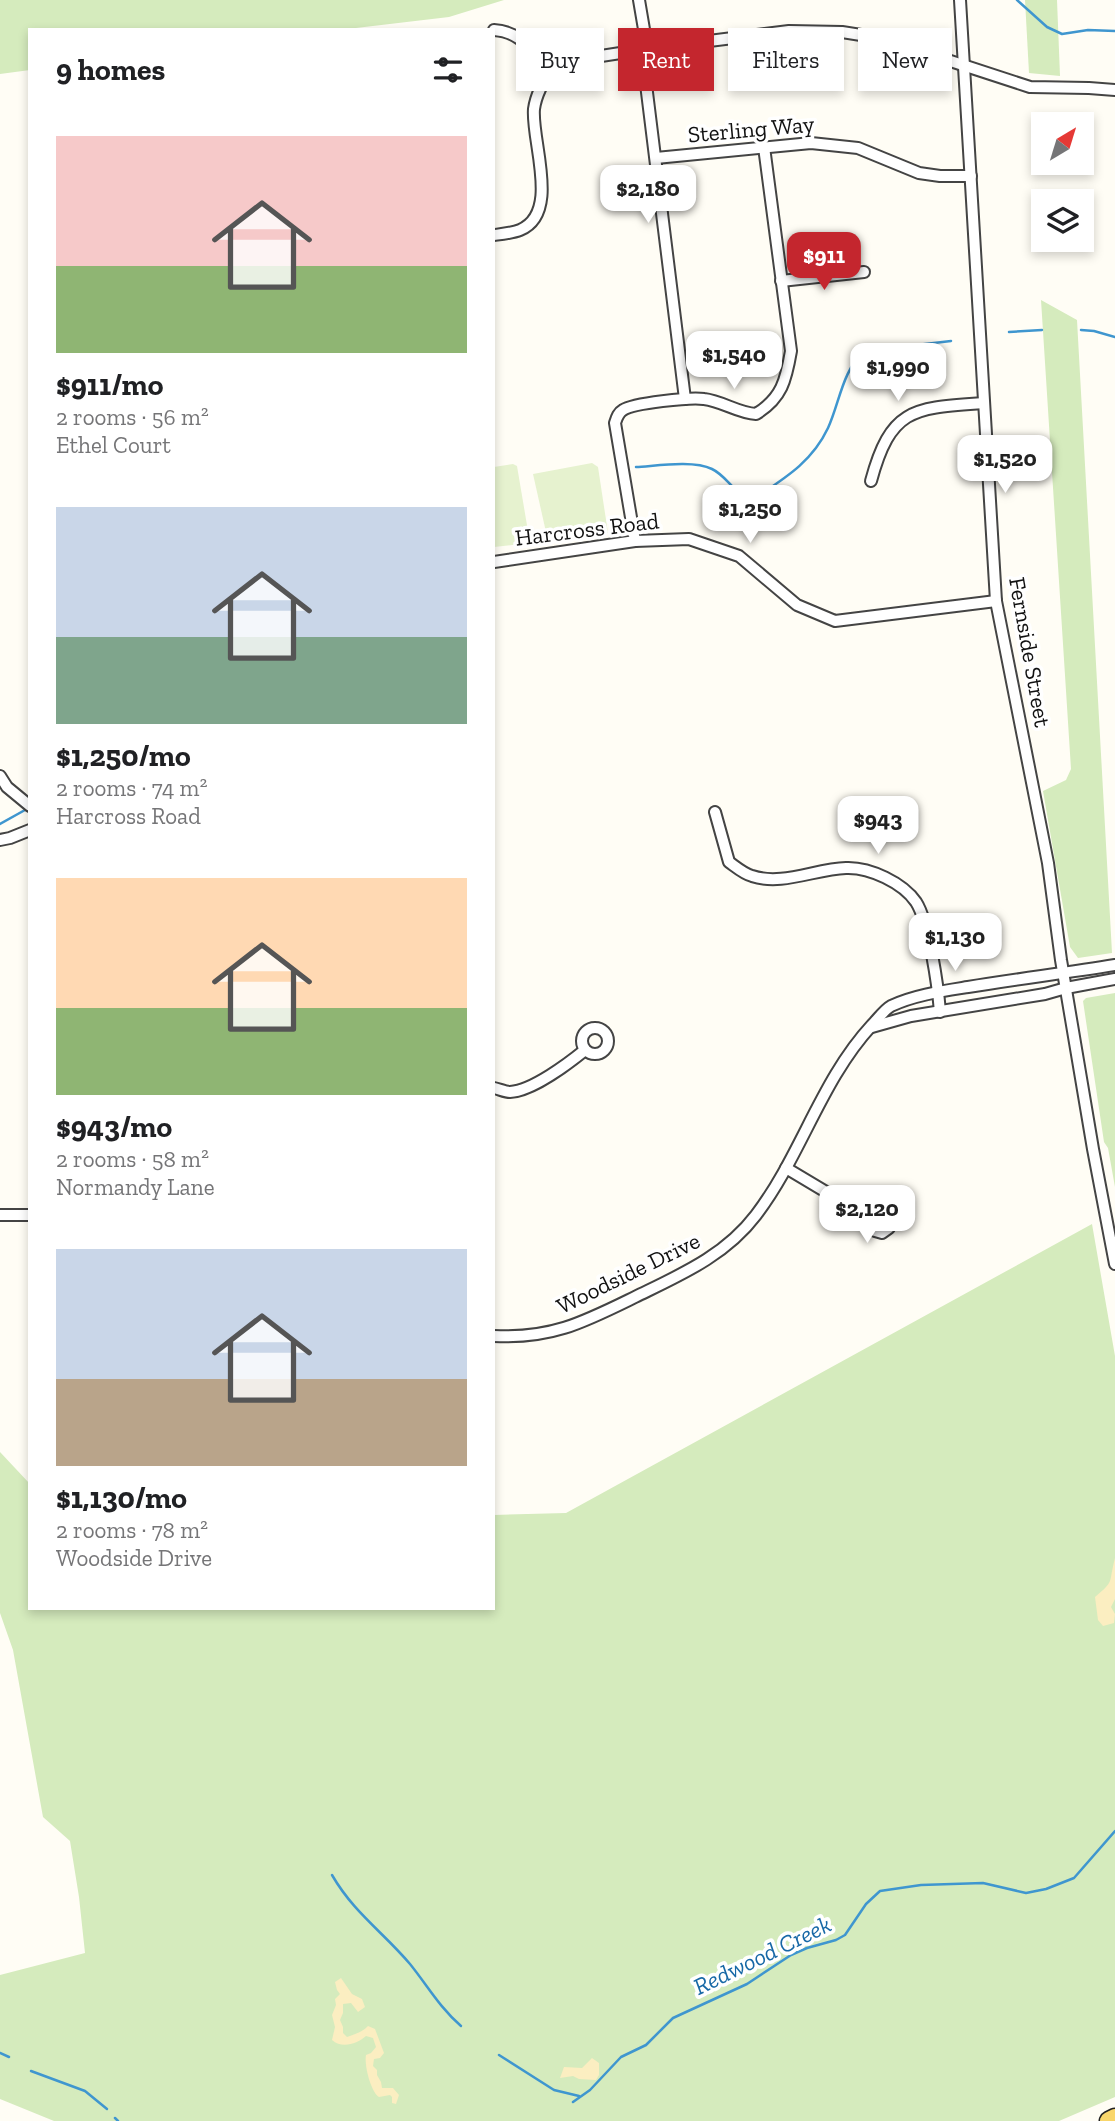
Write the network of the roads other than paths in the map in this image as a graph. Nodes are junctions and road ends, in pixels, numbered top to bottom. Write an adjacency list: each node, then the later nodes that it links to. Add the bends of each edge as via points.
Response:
1 (639, 0): 3 (street)
2 (960, 0): 7 (street, Fernside Street)
3 (644, 28)
4 (495, 30): 5 (street)
5 (516, 36)
6 (714, 41): 7 (street, via 789,31 842,32 880,38)
7 (964, 67): 8 (street, via 1030,88); 13 (street, Fernside Street)
8 (1115, 90)
9 (538, 91): 14 (street, via 534,109 542,196 536,217 521,230)
10 (647, 91): 12 (street)
11 (764, 147): 12 (street, Sterling Way); 13 (street, Sterling Way, via 838,145 858,148 919,173); 16 (street)
12 (656, 158): 17 (street)
13 (971, 176): 18 (street, Fernside Street)
14 (495, 235)
15 (864, 272): 16 (street)
16 (781, 281): 17 (street, via 790,351 777,398 756,414 704,399)
17 (685, 399): 20 (street, via 630,407 618,414 615,423)
18 (984, 403): 19 (street, via 938,406 902,419 879,453); 22 (street, Fernside Street)
19 (872, 481)
20 (635, 541): 21 (street, Harcross Road); 22 (street, Harcross Road, via 689,539 739,556 797,605 835,621)
21 (495, 562)
22 (996, 601): 29 (street, Fernside Street, via 1041,823)
23 (0, 776): 24 (street)
24 (28, 804)
25 (715, 812): 32 (street, via 729,862 749,876 781,879 849,867 875,871 892,882 916,902)
26 (28, 831): 27 (street)
27 (0, 840)
28 (1115, 965): 29 (street, Woodside Drive)
29 (1063, 974): 31 (street, Fernside Street); 32 (street, Woodside Drive)
30 (1115, 979): 31 (street)
31 (1066, 988): 33 (street); 41 (street, Fernside Street)
32 (938, 992): 33 (street); 34 (street, Woodside Drive, via 889,1007)
33 (940, 1012): 34 (street)
34 (870, 1028): 37 (street, Woodside Drive, via 837,1074)
35 (585, 1050): 36 (street, via 533,1084 511,1092)
36 (495, 1088)
37 (786, 1168): 40 (street); 42 (street, Woodside Drive, via 756,1216 704,1264 554,1333)
38 (0, 1215): 39 (street)
39 (28, 1215)
40 (868, 1217)
41 (1115, 1264)
42 (495, 1336)
43 (1115, 2118): 44 (main road)
44 (1109, 2121)

